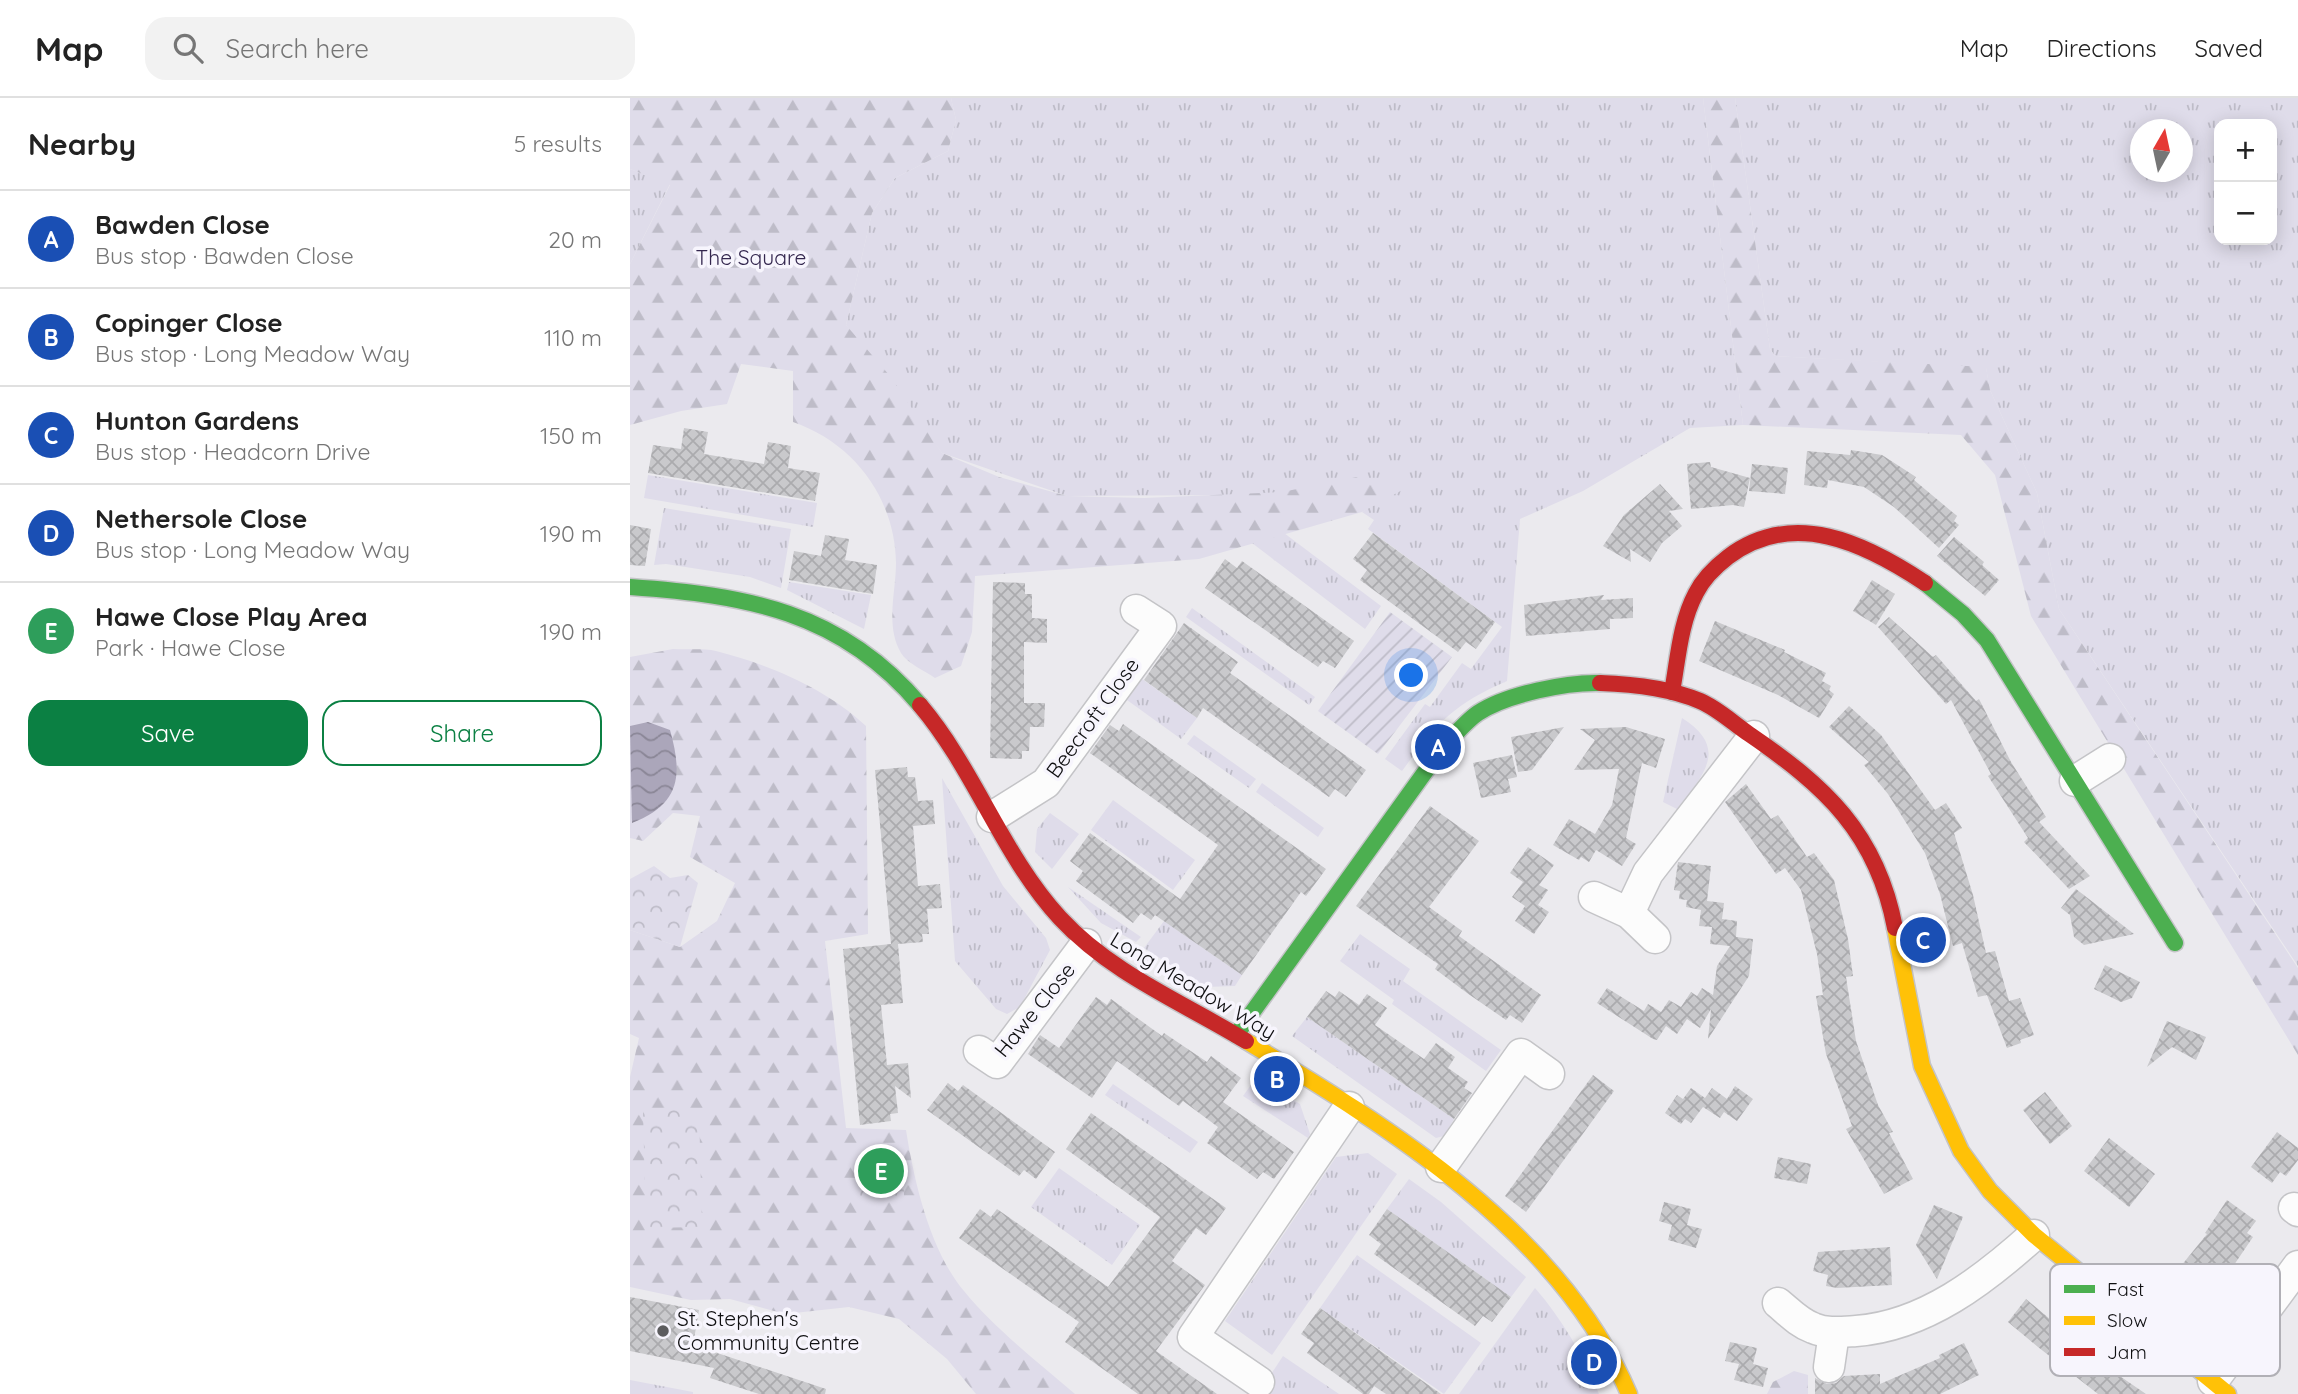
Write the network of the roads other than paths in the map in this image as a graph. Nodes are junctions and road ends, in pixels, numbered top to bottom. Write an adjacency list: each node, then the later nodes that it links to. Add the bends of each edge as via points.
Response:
1 (630, 587): 7 (street, Long Meadow Way, via 746,599 827,631 886,668 927,710)
2 (1136, 610): 7 (street, Beecroft Close, via 1161,626 1045,783)
3 (1672, 692): 4 (street, via 1702,702); 6 (street, via 1695,593 1723,559 1752,540 1776,533 1821,534 1887,560 1927,584 1969,618 2001,659); 13 (street, via 1585,684 1511,698 1478,713 1443,747)
4 (1754, 736): 9 (street, via 1648,873); 18 (street, via 1820,787 1868,846 1890,900 1913,1032 1933,1095 1961,1151 1990,1191)
5 (2110, 759): 6 (street)
6 (2075, 781): 11 (street)
7 (992, 817): 12 (street, Long Meadow Way, via 1031,883)
8 (1594, 897): 9 (street)
9 (1629, 913): 10 (street)
10 (1655, 938)
11 (2175, 943)
12 (1086, 944): 13 (street, Long Meadow Way, via 1135,979); 14 (street, Hawe Close, via 998,1063)
13 (1236, 1035): 16 (street, Long Meadow Way)
14 (979, 1051)
15 (1549, 1074): 17 (street, via 1521,1054)
16 (1349, 1107): 17 (street, Long Meadow Way); 26 (street, via 1193,1338)
17 (1441, 1167): 28 (street, Long Meadow Way, via 1542,1262 1618,1366)
18 (2034, 1235): 19 (street); 23 (street, via 1974,1285 1913,1318 1876,1329)
19 (2069, 1264)
20 (2298, 1266): 21 (street)
21 (2280, 1294)
22 (1778, 1303): 23 (street, via 1796,1320)
23 (1834, 1333): 24 (street)
24 (1829, 1367)
25 (2205, 1376): 27 (street)
26 (1259, 1382)
27 (2220, 1388)
28 (1629, 1394)

